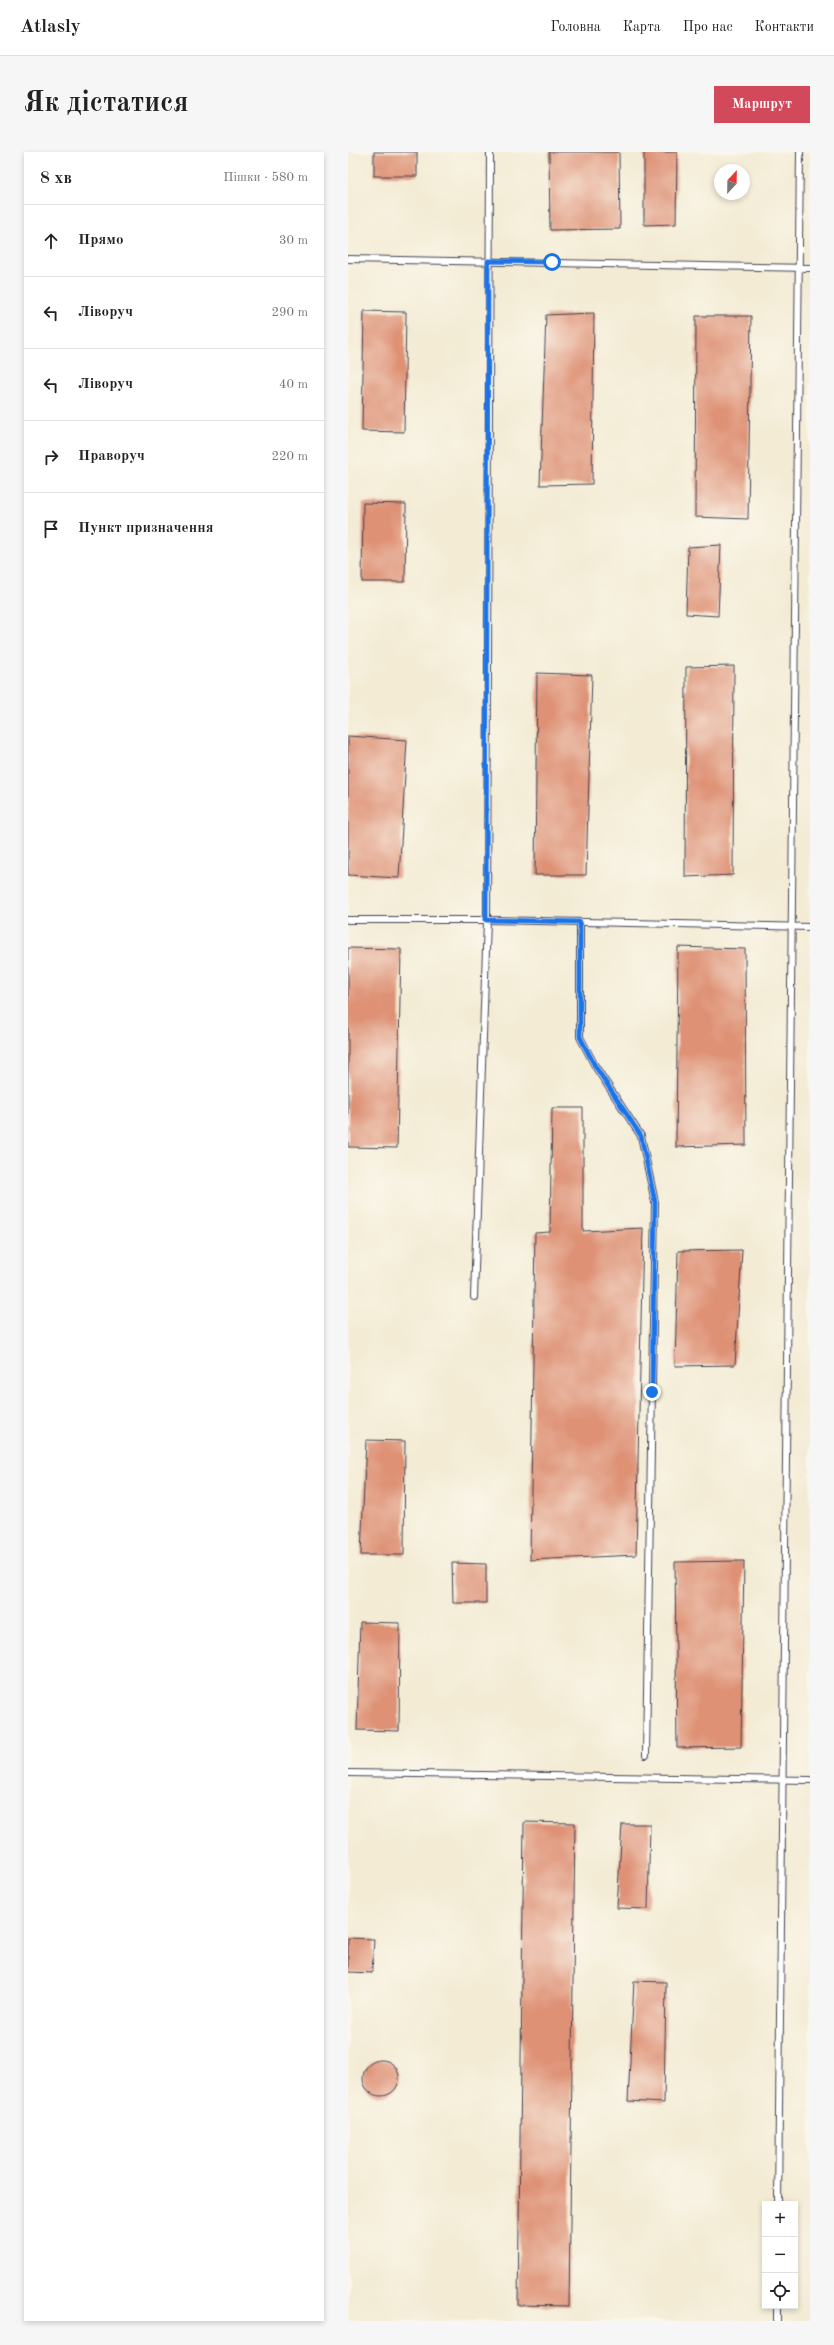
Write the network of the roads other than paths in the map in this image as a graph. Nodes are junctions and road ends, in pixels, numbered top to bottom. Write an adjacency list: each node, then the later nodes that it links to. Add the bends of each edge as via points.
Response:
1 (490, 152): 4 (lane)
2 (800, 152): 5 (lane)
3 (348, 258): 4 (lane)
4 (488, 261): 5 (lane); 8 (lane)
5 (798, 267): 6 (lane); 10 (lane)
6 (810, 268)
7 (348, 920): 8 (lane)
8 (486, 920): 9 (lane); 12 (lane)
9 (580, 922): 10 (lane); 13 (lane, via 580,1037 595,1066 641,1136 655,1202)
10 (790, 927): 11 (lane); 15 (lane)
11 (810, 927)
12 (474, 1297)
13 (646, 1755)
14 (348, 1773): 15 (lane)
15 (782, 1778): 16 (lane); 17 (lane)
16 (810, 1780)
17 (778, 2201)
18 (777, 2309): 19 (lane)
19 (777, 2321)

